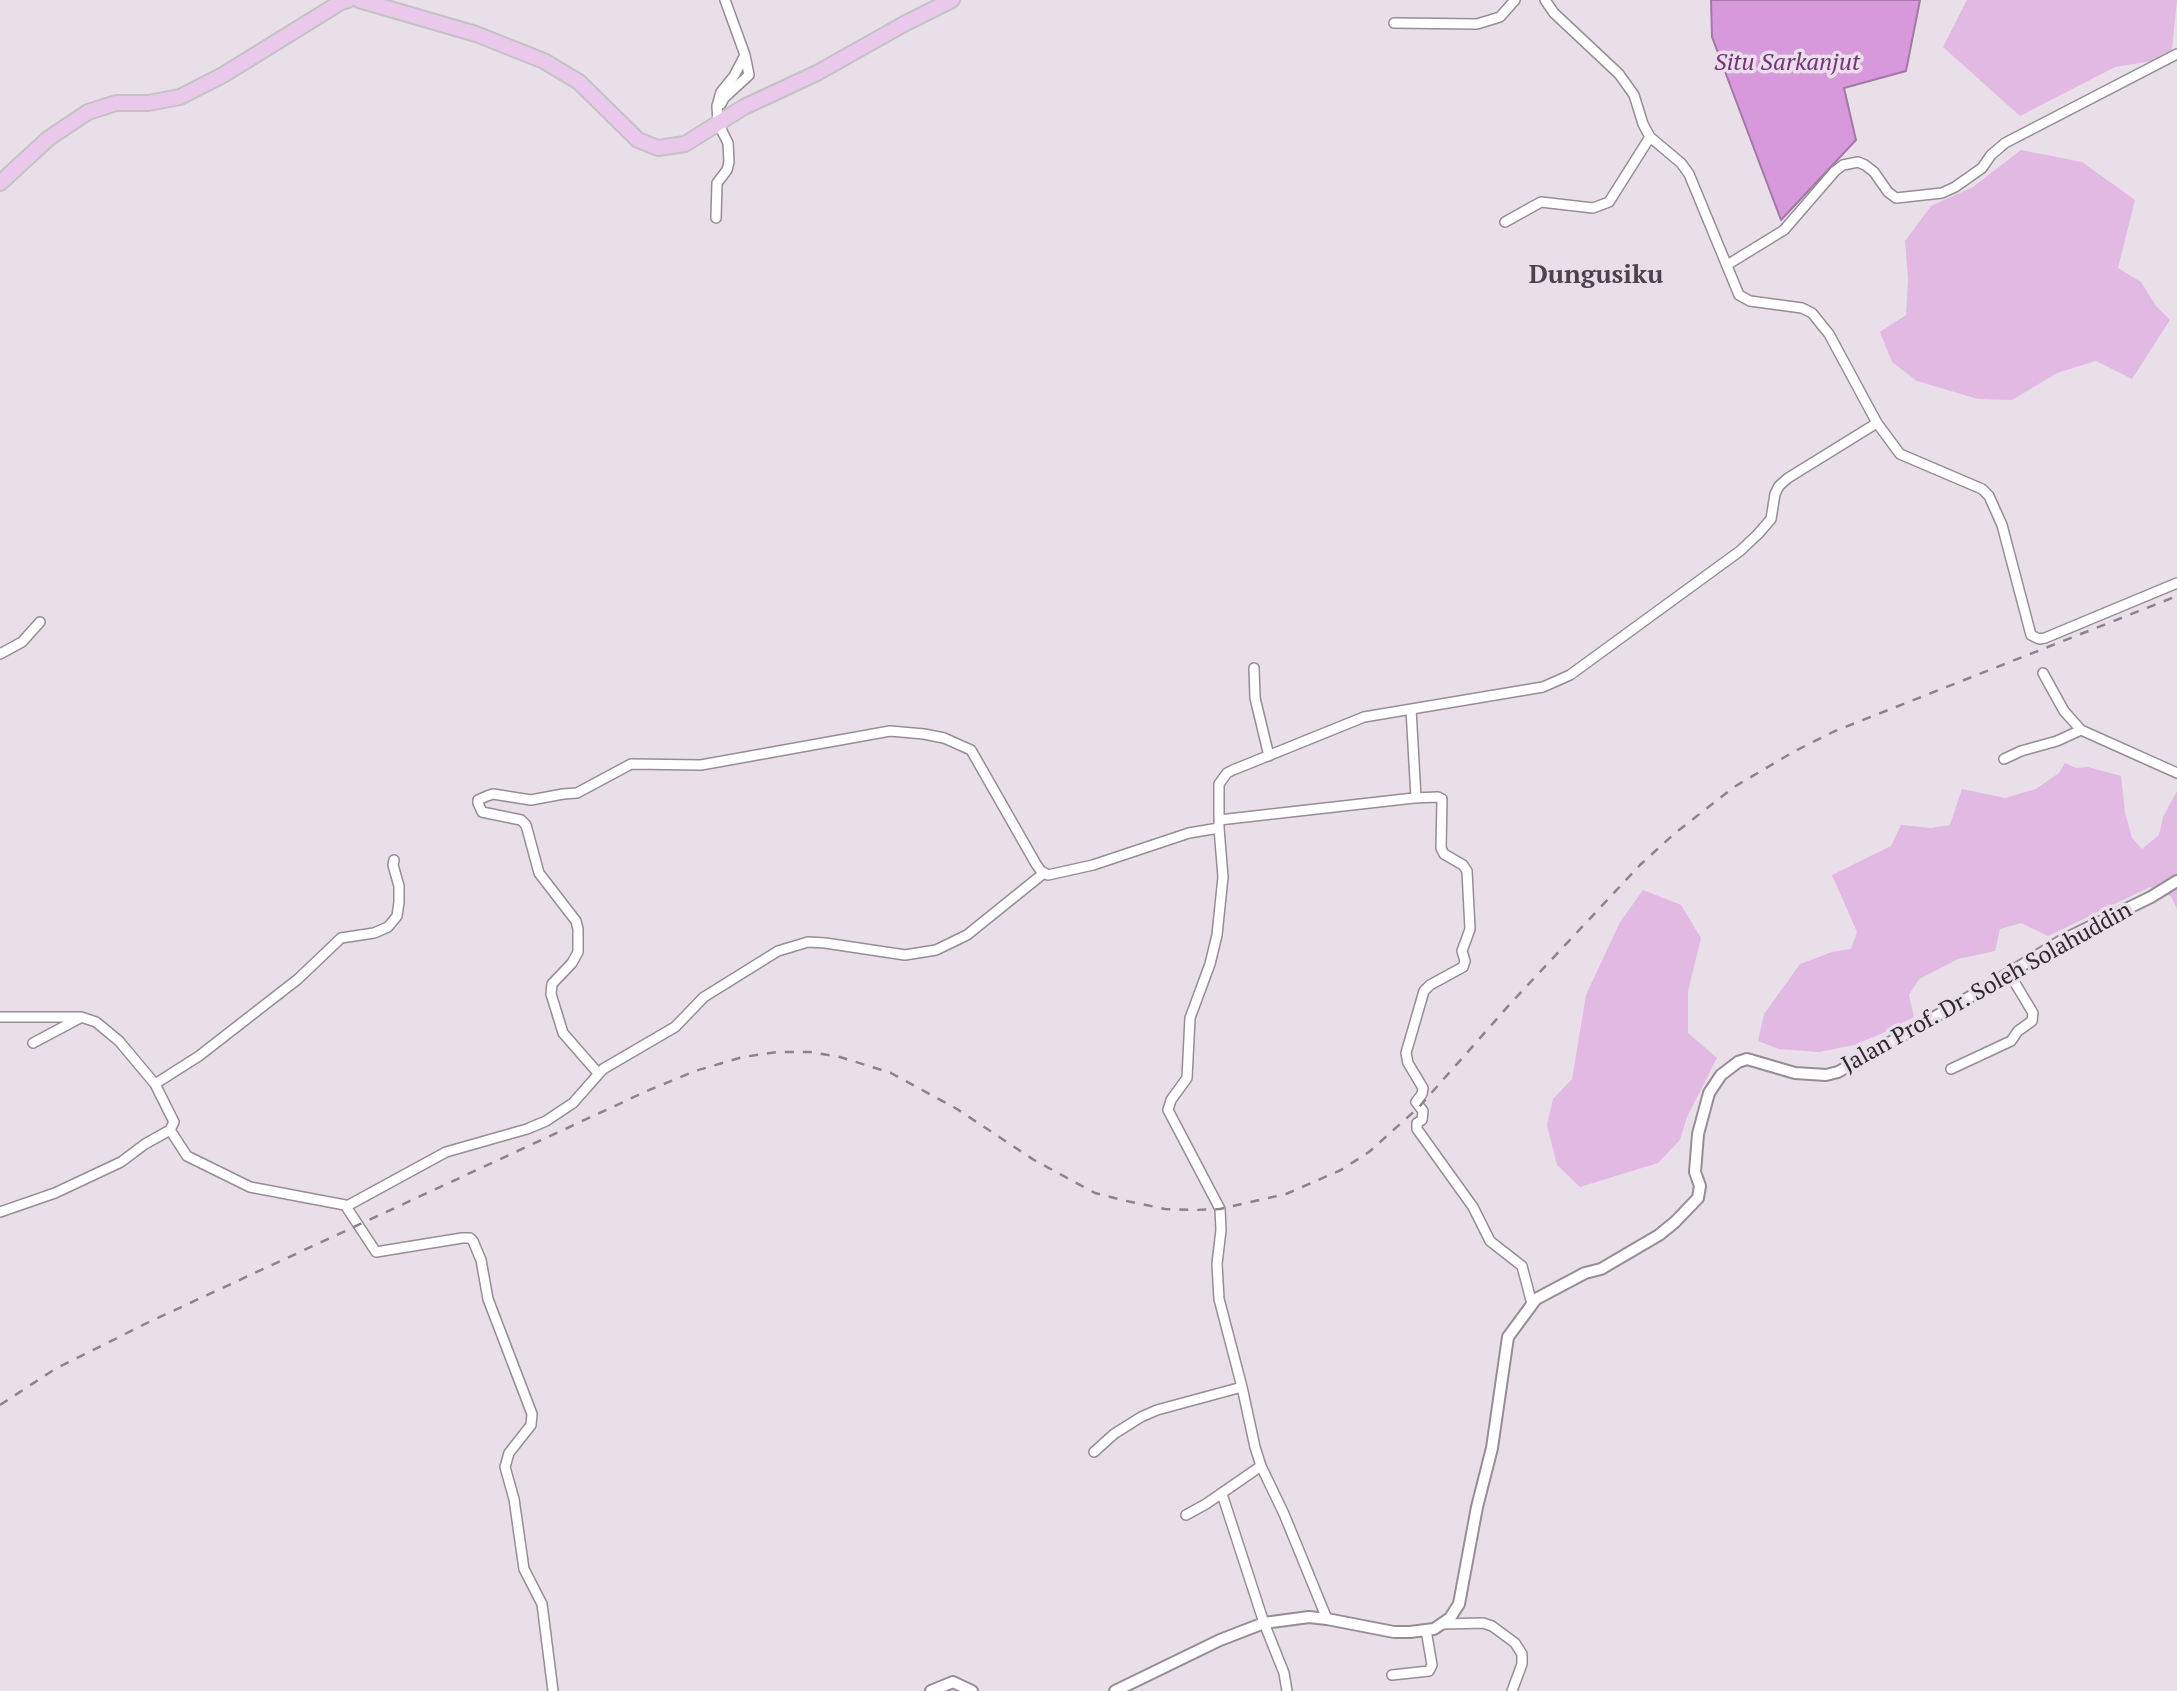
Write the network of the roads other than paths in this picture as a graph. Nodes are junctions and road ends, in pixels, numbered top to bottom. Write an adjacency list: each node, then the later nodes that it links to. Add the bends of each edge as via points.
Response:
1 (348, 0): 11 (main road, via 180,96 145,104 116,103 88,112 49,138)
2 (359, 0): 9 (main road, via 476,34 544,61 579,82 645,144 676,146 698,136)
3 (725, 0): 9 (street, via 745,55 721,92)
4 (952, 0): 9 (main road, via 817,73)
5 (1515, 0): 7 (street, via 1500,17 1477,24)
6 (1545, 0): 10 (street, via 1628,84)
7 (1394, 23)
8 (2177, 54): 14 (street, via 2005,143 1982,168 1942,193 1896,198 1865,165 1843,165 1784,230)
9 (718, 117): 12 (street, via 728,143 729,162 717,183)
10 (1650, 138): 13 (street, via 1609,202 1593,208 1541,202); 14 (street, via 1689,174)
11 (0, 183)
12 (716, 218)
13 (1505, 222)
14 (1727, 265): 15 (street, via 1735,289 1744,299 1812,313 1829,334)
15 (1877, 423): 16 (street, via 1906,458 1989,496 2002,524 2028,631 2035,638 2045,638); 21 (street, via 1788,478 1775,494 1771,519 1749,542 1570,675 1543,687)
16 (2177, 583)
17 (40, 622): 18 (street, via 22,642)
18 (0, 654)
19 (1254, 668): 23 (street, via 1255,698)
20 (2043, 673): 22 (street, via 2064,711)
21 (1411, 709): 23 (street, via 1364,717); 26 (street)
22 (2081, 730): 24 (street); 25 (street)
23 (1269, 756): 27 (street, via 1227,773 1219,783)
24 (2004, 759)
25 (2177, 773)
26 (1416, 798): 27 (street); 41 (street, via 1443,800 1441,848 1467,871 1470,929 1462,951 1463,967 1424,991 1406,1053 1423,1088 1416,1102 1423,1111 1417,1129 1473,1207 1490,1241 1522,1266)
27 (1219, 824): 29 (street, via 1093,865); 42 (street, via 1223,877 1217,935 1190,1018 1187,1078 1168,1111 1220,1209 1219,1299)
28 (394, 860): 37 (street, via 399,902 397,916 388,927 341,938 298,979)
29 (1044, 873): 36 (street, via 967,935 936,950 905,955 808,942 778,951 704,997 675,1027); 36 (street, via 971,750 924,734 865,734 694,766 631,764 577,793 531,800 487,796 478,803 482,812 526,825 538,873 576,921 578,951 552,984 551,994 563,1033)
30 (2177, 881): 31 (street, Jalan Prof. Dr. Soleh Solahuddin)
31 (2009, 973): 35 (street, via 2033,1013 2032,1021 2011,1041); 41 (street, Jalan Prof. Dr. Soleh Solahuddin, via 1838,1072 1795,1073 1747,1059 1728,1068 1704,1105 1695,1172 1698,1198 1659,1235)
32 (0, 1017): 33 (street)
33 (81, 1017): 34 (street); 37 (street, via 107,1030)
34 (33, 1043)
35 (1951, 1069)
36 (598, 1073): 39 (street, via 573,1103 546,1121 446,1152)
37 (155, 1084): 38 (street, via 173,1119)
38 (170, 1130): 39 (street, via 187,1156 250,1187); 40 (street, via 121,1162)
39 (347, 1206): 53 (street, via 376,1252 467,1237 478,1252 488,1300 532,1414 531,1425 509,1453 505,1467 524,1569 542,1604)
40 (0, 1212)
41 (1532, 1304): 49 (street, Jalan Prof. Dr. Soleh Solahuddin, via 1508,1337 1492,1448 1459,1604)
42 (1242, 1387): 43 (street, via 1141,1417); 44 (street)
43 (1094, 1452)
44 (1261, 1466): 45 (street); 47 (street)
45 (1222, 1494): 46 (street); 48 (street)
46 (1186, 1516)
47 (1327, 1619): 48 (street); 50 (street, via 1394,1632)
48 (1264, 1623): 52 (street, via 1284,1673); 56 (street)
49 (1443, 1624): 50 (street); 57 (street, via 1483,1623 1515,1643 1522,1664)
50 (1426, 1630): 51 (street, via 1429,1671)
51 (1392, 1675)
52 (1285, 1690)
53 (553, 1691)
54 (931, 1691): 55 (street, via 953,1682)
55 (972, 1691)
56 (1115, 1691)
57 (1512, 1691)

